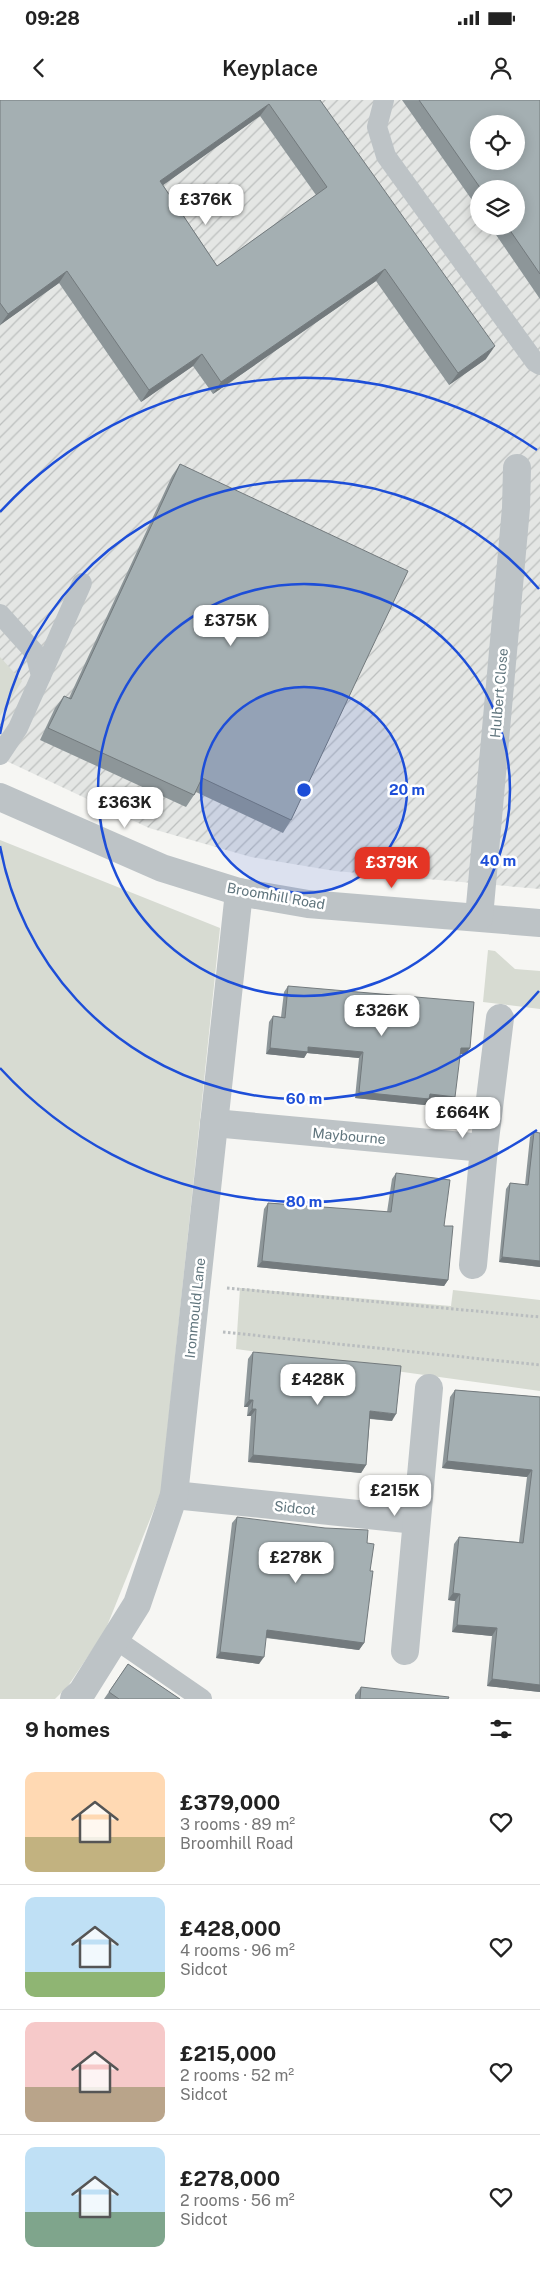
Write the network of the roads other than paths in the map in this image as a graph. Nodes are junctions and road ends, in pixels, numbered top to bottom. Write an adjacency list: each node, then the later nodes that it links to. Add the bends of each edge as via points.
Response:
1 (384, 100): 2 (lane, via 377,127 386,156)
2 (540, 365)
3 (517, 468): 10 (street, Hulbert Close)
4 (82, 584): 6 (lane)
5 (0, 614): 6 (lane, via 35,653)
6 (41, 676): 7 (lane, via 18,728)
7 (0, 754)
8 (0, 796): 9 (street, Broomhill Road, via 162,868)
9 (239, 892): 10 (street, Broomhill Road, via 308,904); 13 (street, Ironmould Lane)
10 (479, 917): 11 (street, Broomhill Road)
11 (540, 923)
12 (500, 1018): 14 (street)
13 (214, 1123): 14 (street, Maybourne); 17 (street, Ironmould Lane)
14 (484, 1148): 15 (street)
15 (473, 1265)
16 (429, 1388): 18 (street)
17 (174, 1495): 18 (street, Sidcot); 19 (street, Ironmould Lane, via 137,1604)
18 (416, 1520): 20 (street)
19 (115, 1639): 21 (street, Ironmould Lane, via 82,1692); 22 (lane)
20 (405, 1651)
21 (74, 1699)
22 (202, 1699)

